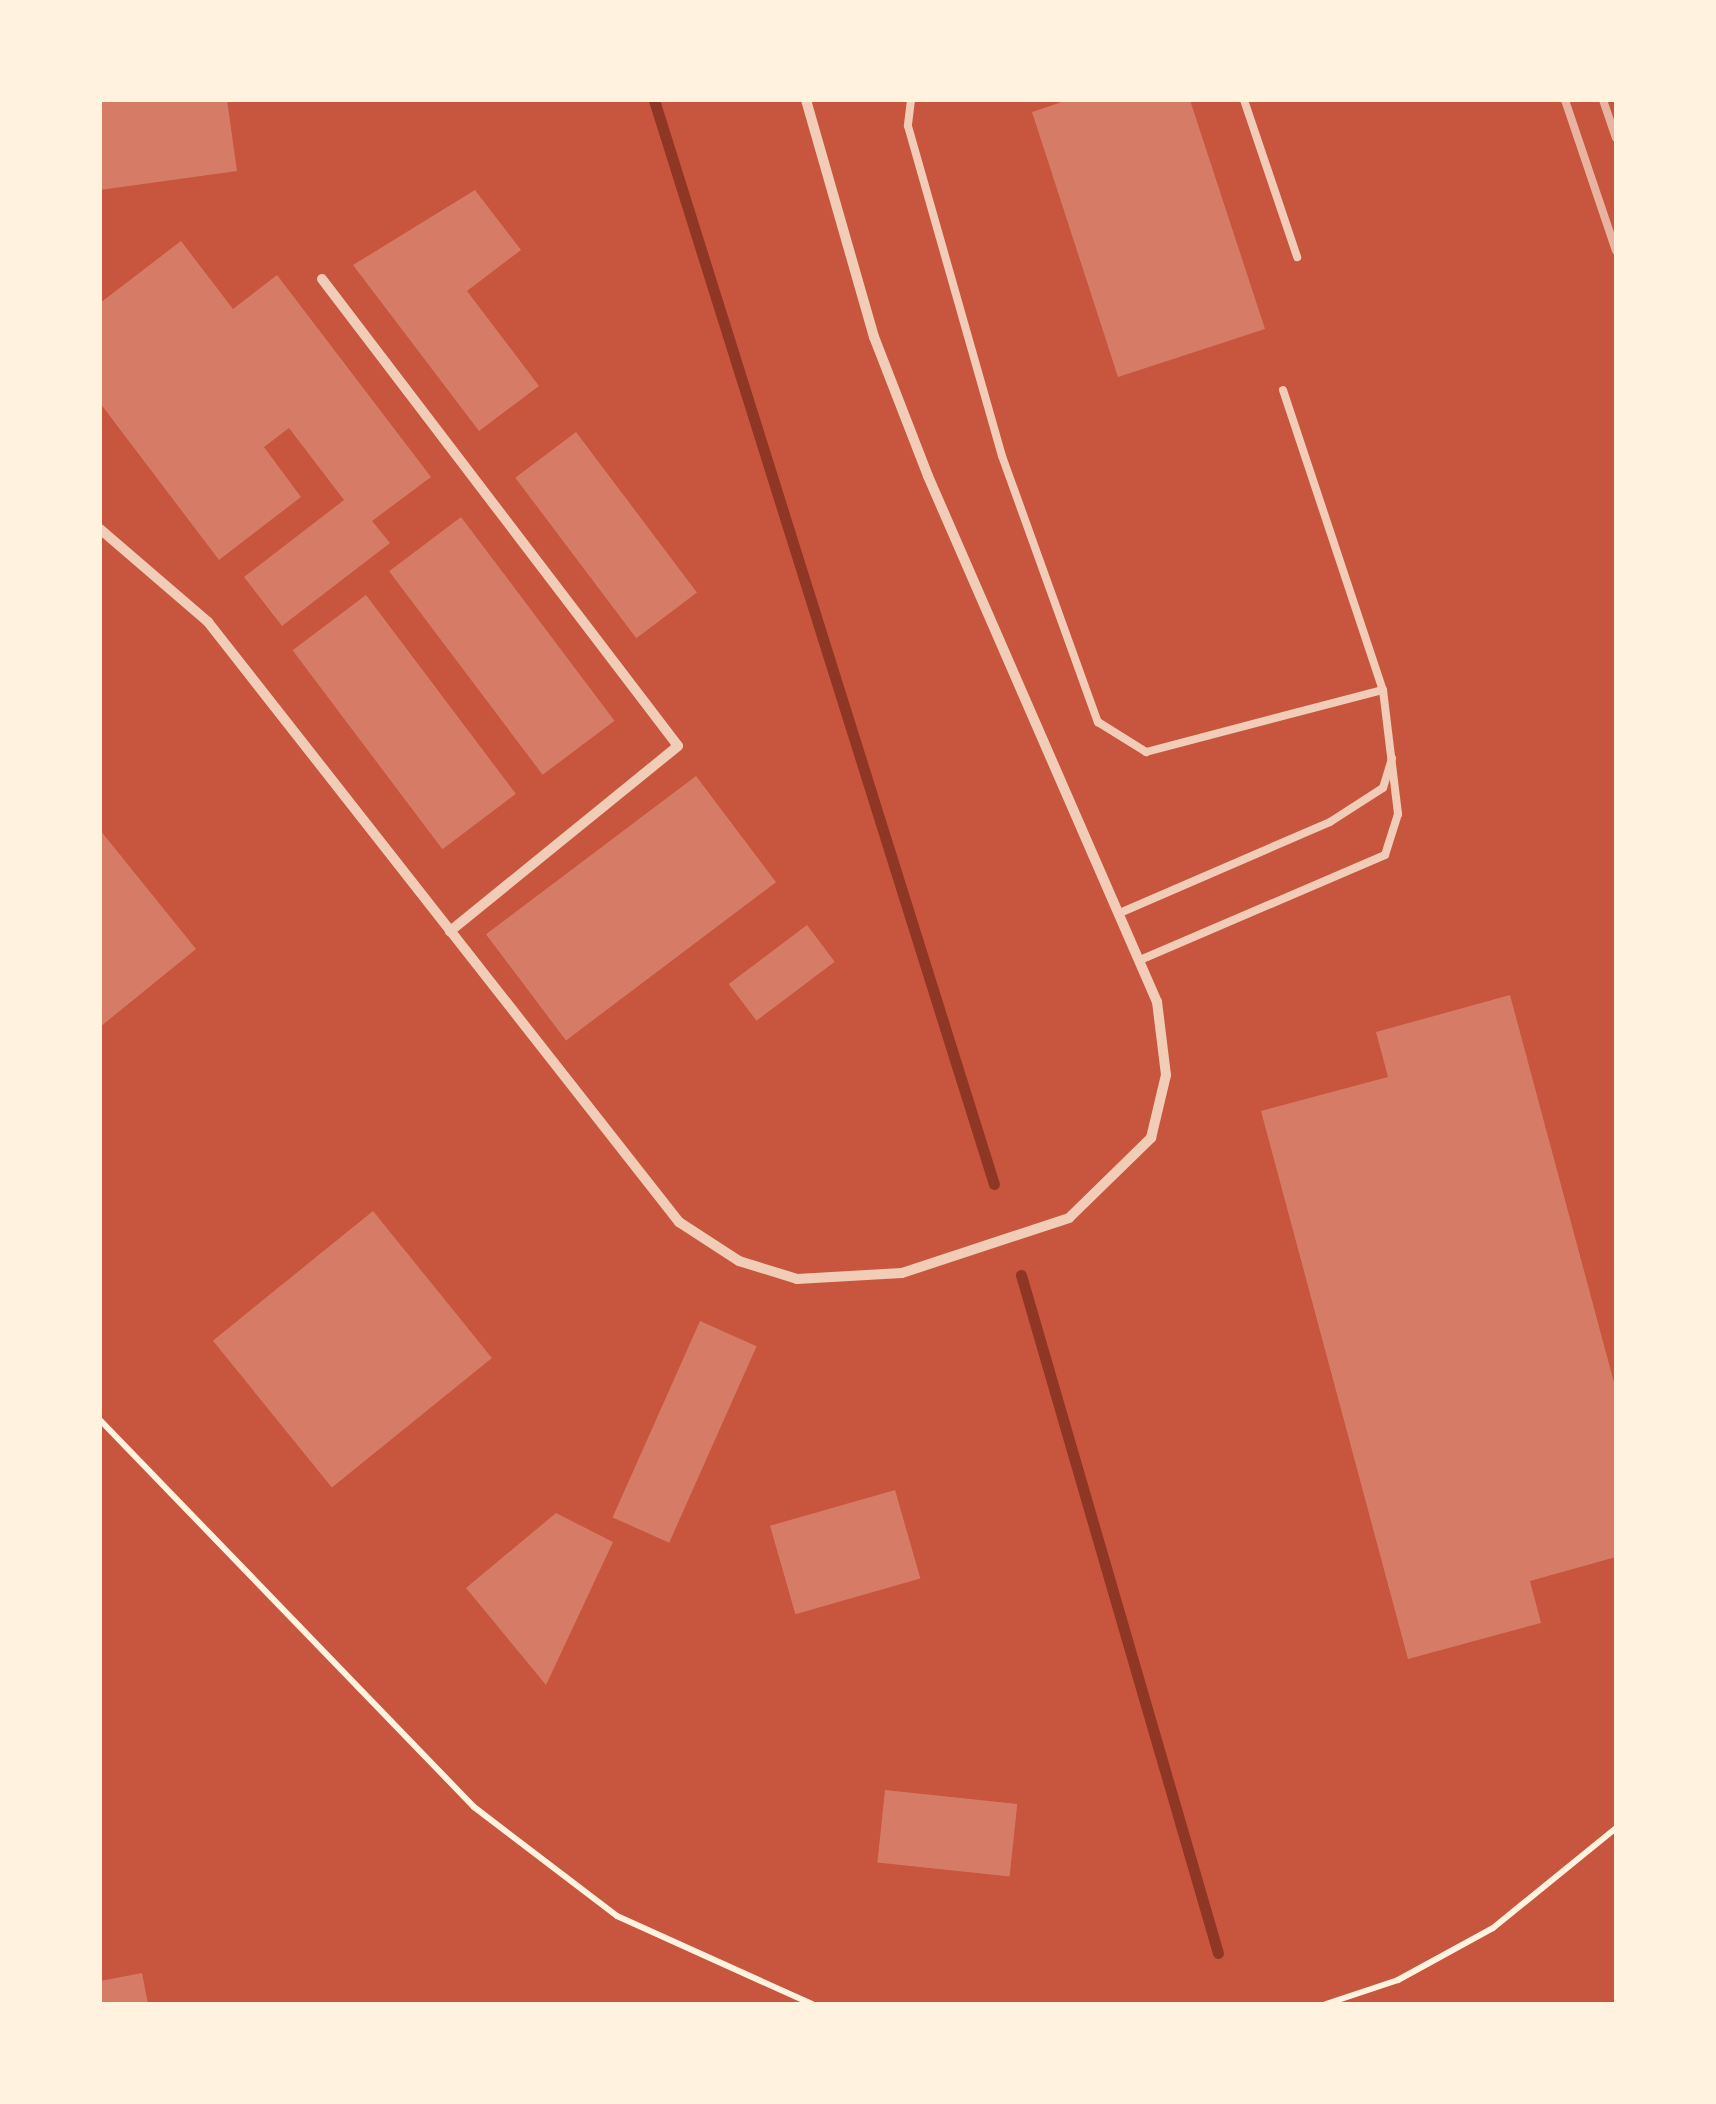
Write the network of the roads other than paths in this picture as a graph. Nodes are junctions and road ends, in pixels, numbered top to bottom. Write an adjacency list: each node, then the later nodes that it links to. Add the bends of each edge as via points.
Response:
1 (806, 100): 10 (street, via 894,389)
2 (911, 100): 8 (lane, via 908,126 1002,456 1098,722 1146,752)
3 (1244, 100): 4 (lane)
4 (1297, 258)
5 (322, 278): 11 (street, via 678,746)
6 (1283, 390): 8 (lane)
7 (100, 530): 11 (street, via 208,622)
8 (1383, 690): 9 (lane)
9 (1395, 749): 10 (lane, via 1382,788 1330,822); 12 (lane, via 1398,814 1385,855)
10 (1122, 912): 12 (street)
11 (450, 931): 12 (street, via 679,1222 739,1261 798,1279 902,1273 1070,1218 1118,1179 1151,1138 1166,1075)
12 (1142, 960)

